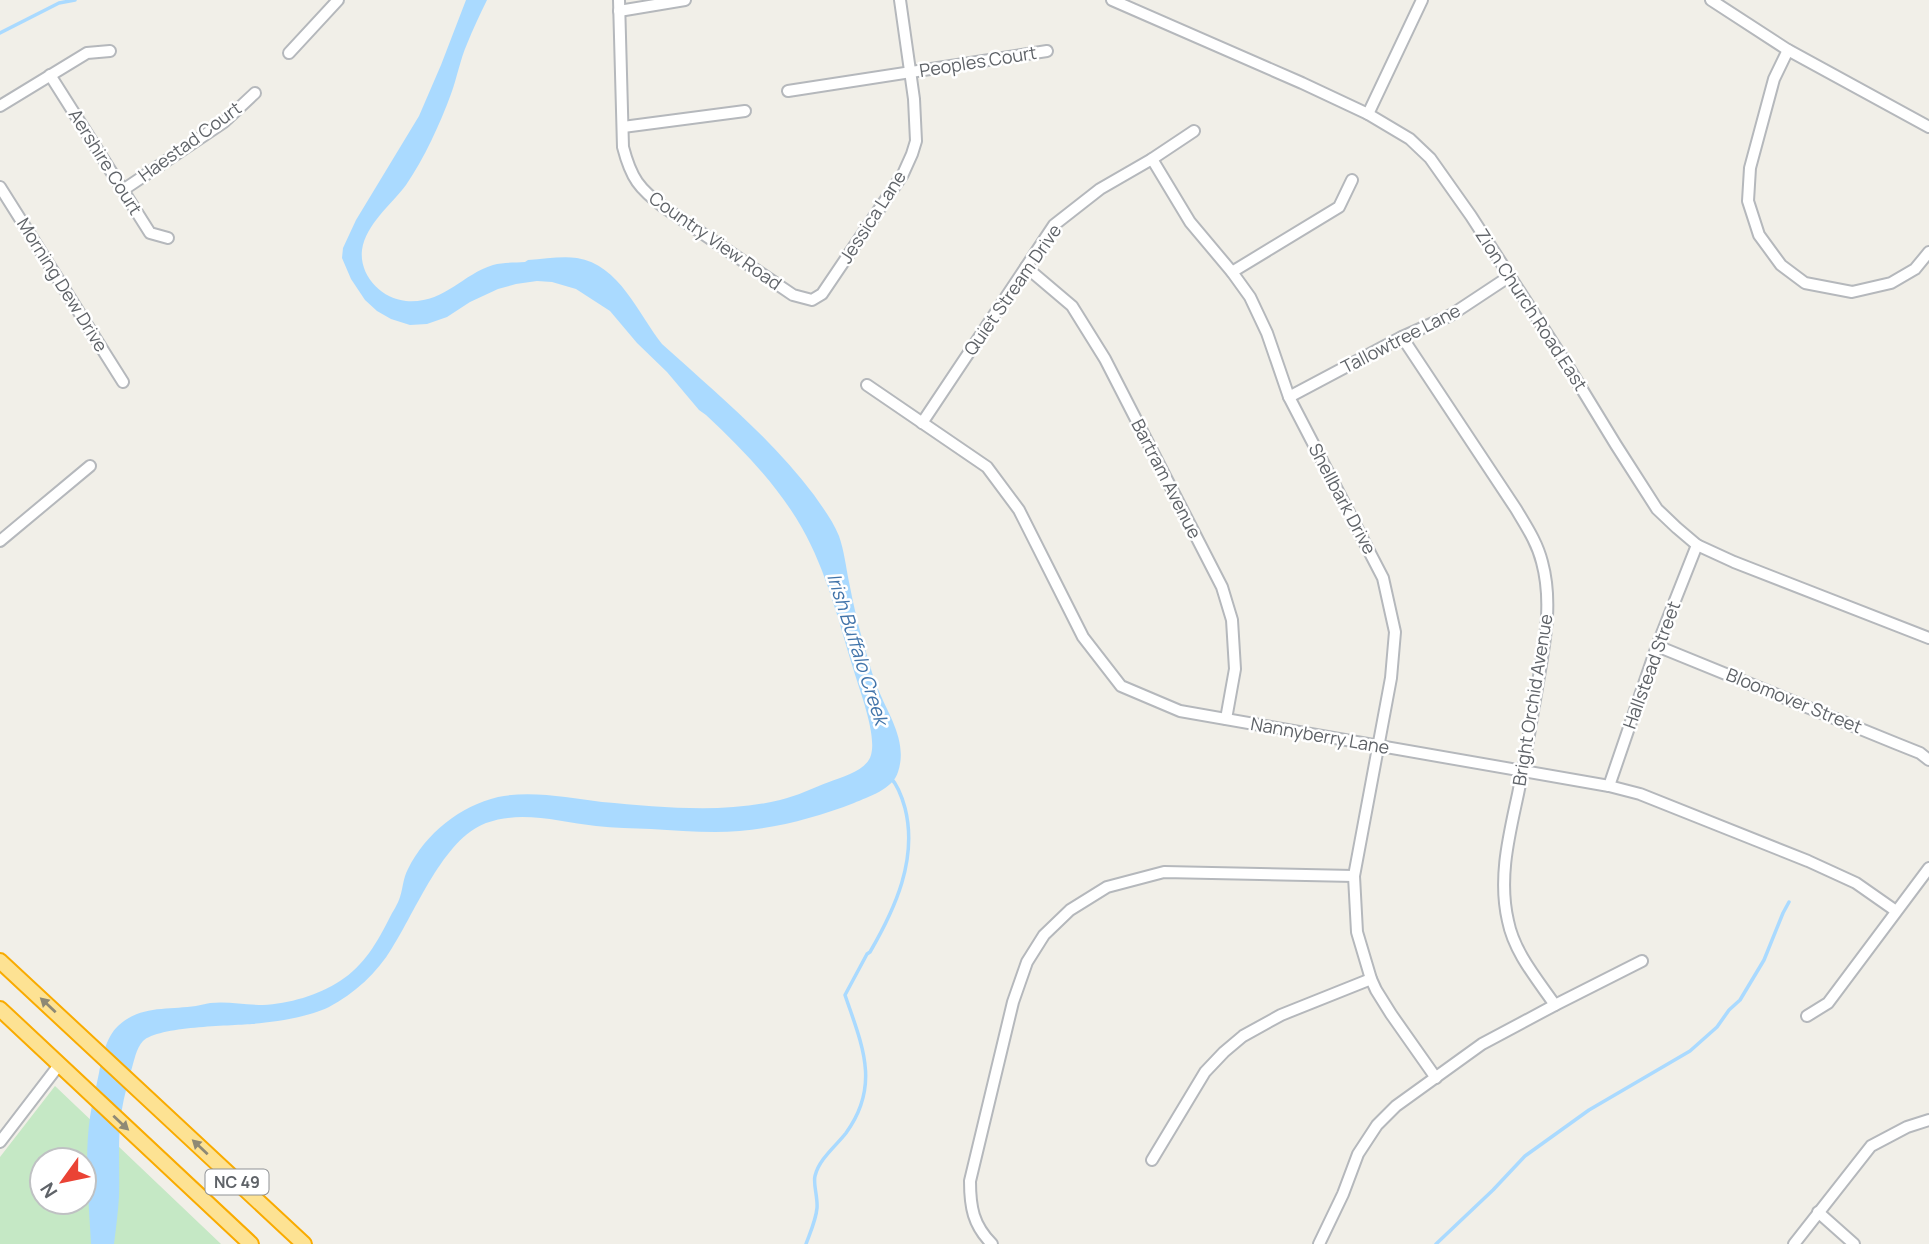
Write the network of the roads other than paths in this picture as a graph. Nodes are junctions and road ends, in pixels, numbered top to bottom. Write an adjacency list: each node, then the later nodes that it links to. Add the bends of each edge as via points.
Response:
1 (338, 0): 11 (street)
2 (685, 0): 7 (street)
3 (900, 0): 12 (street, Jessica Lane)
4 (1112, 0): 18 (street, Zion Church Road East)
5 (1422, 0): 18 (street)
6 (1712, 0): 10 (street)
7 (619, 5): 19 (street, Country View Road)
8 (110, 51): 13 (street, via 87,53)
9 (1047, 51): 12 (street, Peoples Court)
10 (1788, 51): 20 (street); 27 (street, via 1774,79 1750,168 1748,201 1759,235 1781,265 1805,283 1852,292 1891,283 1915,269)
11 (289, 53)
12 (910, 72): 14 (street, Peoples Court); 31 (street, Jessica Lane, via 916,141 912,154 822,295)
13 (50, 75): 16 (street); 25 (street, Aershire Court)
14 (788, 91)
15 (255, 93): 25 (street, Haestad Court, via 224,122)
16 (0, 106)
17 (745, 111): 19 (street)
18 (1367, 114): 30 (street, Zion Church Road East, via 1410,139 1430,158)
19 (623, 127): 31 (street, Country View Road, via 629,169 648,195 793,295)
20 (1929, 127)
21 (1195, 131): 22 (street, Quiet Stream Drive)
22 (1152, 159): 28 (street, Quiet Stream Drive, via 1100,189 1054,225); 29 (street, Shellbark Drive, via 1190,222)
23 (1352, 180): 29 (street, via 1339,207)
24 (0, 187): 33 (street, Morning Dew Drive)
25 (123, 190): 26 (street, Aershire Court, via 150,233)
26 (168, 238)
27 (1929, 252)
28 (1026, 267): 36 (street, Quiet Stream Drive); 42 (street, Bartram Avenue, via 1072,306 1105,359 1222,587 1232,620 1235,669)
29 (1232, 272): 35 (street, Shellbark Drive, via 1267,333)
30 (1510, 276): 32 (street, Tallowtree Lane, via 1451,315); 39 (street, Zion Church Road East, via 1657,509)
31 (813, 300)
32 (1402, 337): 35 (street, Tallowtree Lane); 45 (street, Bright Orchid Avenue, via 1533,536 1542,561 1548,623)
33 (123, 382)
34 (867, 385): 36 (street, Nannyberry Lane)
35 (1289, 397): 43 (street, Shellbark Drive, via 1384,578 1395,632)
36 (922, 423): 42 (street, Nannyberry Lane, via 988,467 1019,510 1083,637 1121,686 1180,711)
37 (90, 466): 38 (street)
38 (0, 541)
39 (1697, 545): 40 (street, Zion Church Road East); 41 (street, Hallstead Street)
40 (1929, 638)
41 (1657, 646): 44 (street, Bloomover Street); 46 (street, Hallstead Street)
42 (1226, 719): 43 (street, Nannyberry Lane)
43 (1379, 747): 45 (street, Nannyberry Lane); 48 (street, Shellbark Drive)
44 (1929, 760)
45 (1523, 771): 46 (street, Nannyberry Lane); 53 (street, Bright Orchid Avenue, via 1503,880 1508,923 1523,960)
46 (1609, 786): 49 (street, Nannyberry Lane, via 1808,861 1856,883)
47 (1929, 867): 49 (street)
48 (1354, 876): 52 (street, Shellbark Drive, via 1357,932); 64 (street, via 1164,872 1107,887 1070,910 1044,935 1027,962 1013,1002 970,1181 975,1220)
49 (1896, 911): 55 (street, via 1828,1003)
50 (0, 961): 63 (highway, NC 49, one-way to 50)
51 (1642, 961): 53 (street)
52 (1371, 979): 57 (street, Shellbark Drive); 60 (street, via 1280,1016 1224,1052 1205,1072)
53 (1555, 1004): 57 (street, via 1482,1044)
54 (0, 1009): 56 (highway, NC 49)
55 (1807, 1016)
56 (60, 1065): 59 (street); 62 (highway, NC 49, one-way to 62)
57 (1436, 1078): 65 (street, via 1377,1125 1358,1154)
58 (1929, 1120): 61 (street, via 1871,1146)
59 (0, 1142)
60 (1152, 1160)
61 (1818, 1212): 66 (street); 67 (street)
62 (251, 1244)
63 (304, 1244)
64 (992, 1244)
65 (1319, 1244)
66 (1794, 1244)
67 (1854, 1244)

